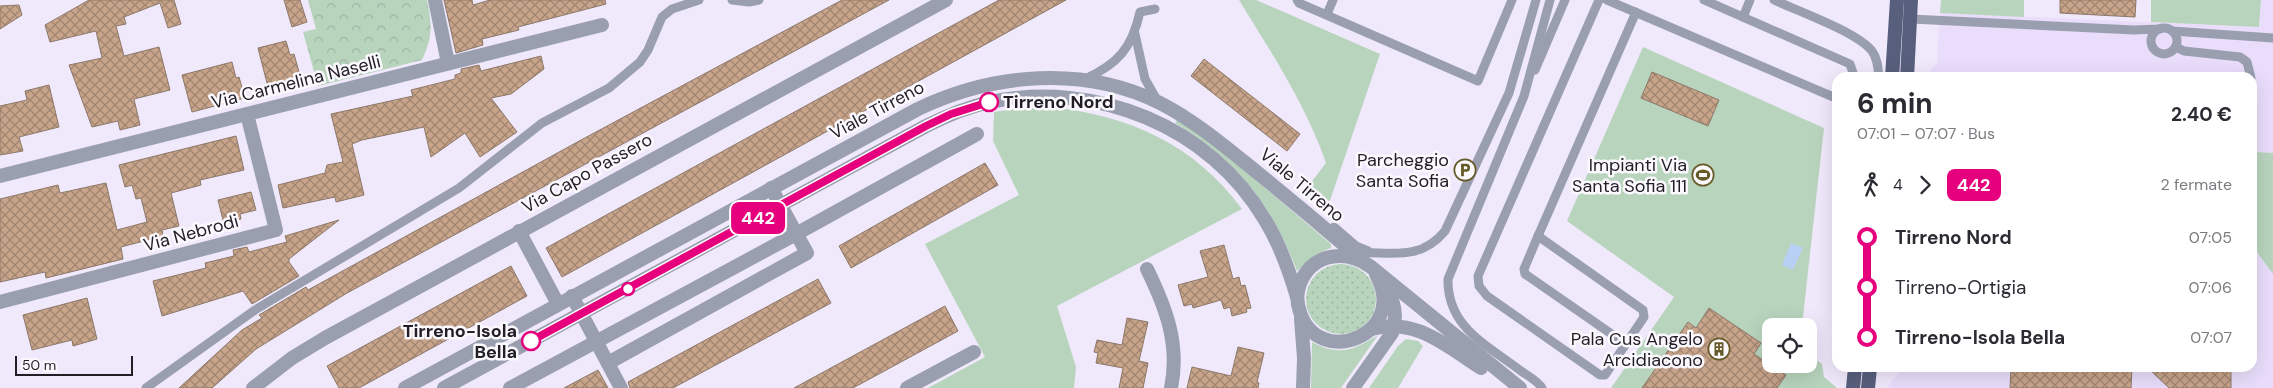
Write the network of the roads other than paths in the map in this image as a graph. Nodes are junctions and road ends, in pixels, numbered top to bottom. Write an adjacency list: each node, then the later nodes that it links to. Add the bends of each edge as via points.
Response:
1 (435, 0): 31 (street)
2 (699, 0): 67 (lane, via 672,9 662,17 640,62 609,88 542,123 459,188 255,310)
3 (732, 0): 4 (lane)
4 (759, 0)
5 (946, 0): 47 (street, Via Capo Passero)
6 (1297, 0): 21 (lane)
7 (1333, 0): 21 (lane)
8 (1512, 0): 21 (lane, via 1478,81)
9 (1536, 0): 50 (lane, via 1509,93 1445,231 1431,243 1403,255)
10 (1550, 0): 38 (lane)
11 (1565, 0): 38 (lane)
12 (1599, 0): 62 (lane, via 1478,276 1479,286 1487,296 1600,375 1605,375)
13 (1608, 0): 20 (lane)
14 (1704, 0): 22 (lane)
15 (1750, 0): 22 (lane)
16 (1774, 0): 33 (lane, via 1867,46 1876,58)
17 (1897, 0): 34 (main road)
18 (1911, 0): 23 (main road)
19 (1155, 10): 27 (lane, via 1140,12)
20 (1636, 12): 39 (lane); 49 (lane)
21 (1327, 14)
22 (1743, 16): 32 (lane, via 1850,64)
23 (1911, 19): 26 (lane); 35 (main road)
24 (602, 25): 31 (street, Via Carmelina Naselli)
25 (2160, 28): 26 (lane); 29 (lane); 30 (lane)
26 (2134, 30): 30 (lane)
27 (1135, 34): 37 (lane, via 1115,62); 40 (lane, via 1145,79)
28 (2273, 38): 29 (lane, via 2193,34)
29 (2175, 39): 30 (lane, via 2170,53 2162,55); 36 (lane, via 2184,51 2240,57 2247,62)
30 (2150, 42)
31 (448, 63): 41 (street, Via Carmelina Naselli)
32 (1854, 72)
33 (1878, 72)
34 (1892, 72)
35 (1907, 72)
36 (2249, 72)
37 (1082, 80): 40 (street, Viale Tirreno, via 1105,84); 45 (street, Viale Tirreno, via 1015,80 975,87 940,98)
38 (1524, 96): 79 (lane, via 1451,267 1448,295 1456,316 1472,335)
39 (1832, 96)
40 (1164, 105): 42 (street); 50 (street, Viale Tirreno, via 1216,137)
41 (247, 114): 44 (street, Via Carmelina Naselli); 55 (street, Via Nebrodi, via 276,230)
42 (1161, 124): 46 (street, Viale Tirreno, via 1133,112 1084,99 1047,96 989,102 926,126); 54 (street, Viale Tirreno, via 1206,151 1254,203 1280,249)
43 (977, 134): 48 (street)
44 (0, 176)
45 (771, 188): 46 (street); 53 (street, Viale Tirreno)
46 (780, 205): 48 (street); 57 (street, Viale Tirreno)
47 (519, 232): 56 (street); 68 (street, Via Capo Passero, via 309,348)
48 (796, 234): 61 (street); 64 (street, via 807,253)
49 (1538, 236): 62 (lane, via 1524,269 1525,274); 62 (lane, via 1643,310 1644,317)
50 (1363, 256): 52 (street); 54 (street, via 1338,255 1313,265 1302,279)
51 (1147, 269): 74 (street, via 1174,341)
52 (1378, 277): 59 (street, via 1394,304); 60 (street, via 1384,303 1380,317); 78 (street)
53 (572, 296): 56 (street, Viale Tirreno); 57 (street)
54 (1297, 297): 58 (street)
55 (0, 302)
56 (558, 304): 69 (street, Viale Tirreno)
57 (582, 314): 61 (street); 70 (street, Viale Tirreno)
58 (1301, 316): 60 (street, via 1310,330 1333,341 1358,338); 75 (street, via 1304,338)
59 (1395, 325): 60 (street); 76 (street); 77 (street, via 1434,337)
60 (1371, 329)
61 (596, 340): 64 (street); 71 (street)
62 (1626, 344)
63 (974, 352): 73 (street)
64 (608, 363): 72 (street)
65 (1855, 372): 80 (main road)
66 (1870, 372): 81 (main road)
67 (146, 388)
68 (253, 388)
69 (405, 388)
70 (444, 388)
71 (510, 388)
72 (621, 388)
73 (907, 388)
74 (1171, 388)
75 (1302, 388)
76 (1353, 388)
77 (1513, 388)
78 (1520, 388)
79 (1542, 388)
80 (1853, 388)
81 (1868, 388)

